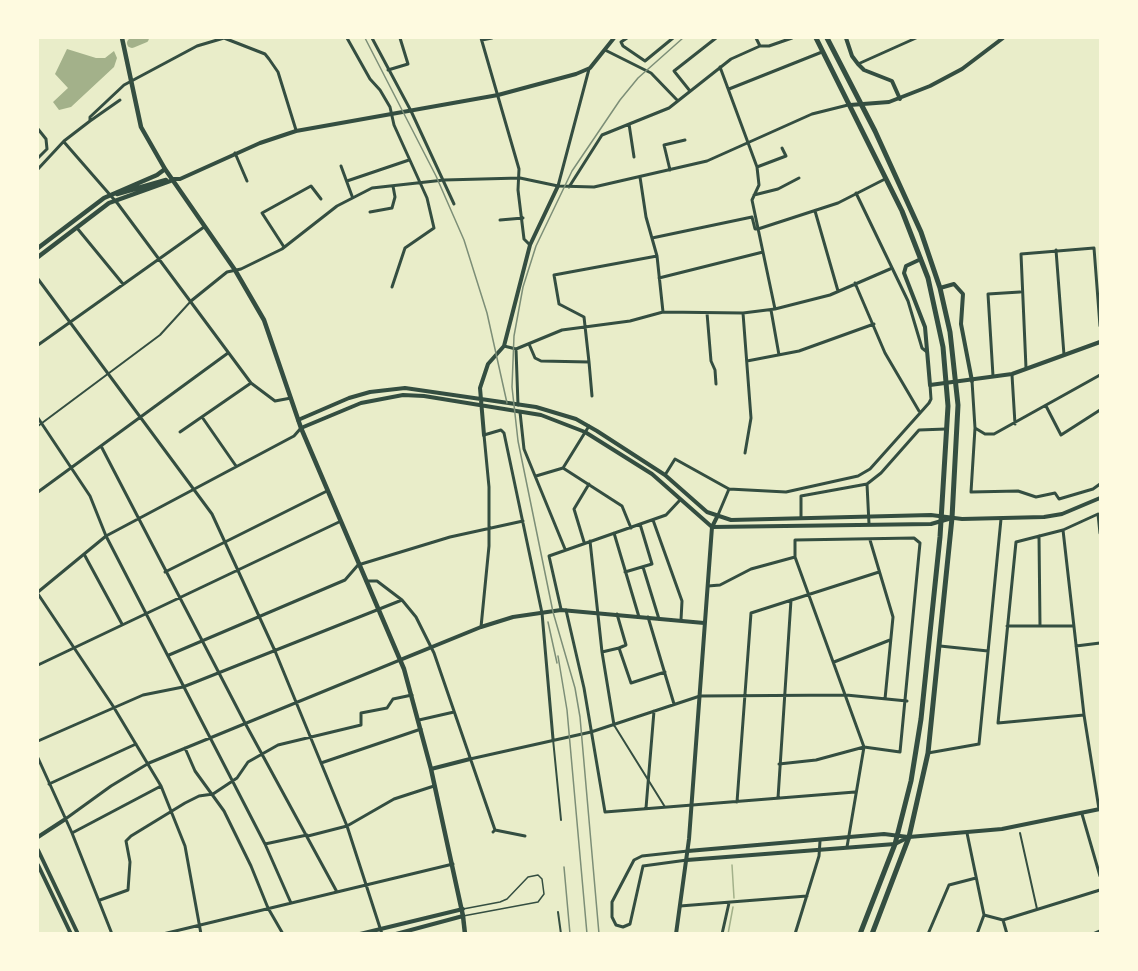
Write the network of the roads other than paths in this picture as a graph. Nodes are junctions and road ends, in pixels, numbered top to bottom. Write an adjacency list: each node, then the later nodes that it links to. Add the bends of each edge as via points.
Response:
1 (122, 38): 26 (main road)
2 (347, 38): 36 (street)
3 (372, 38): 25 (street)
4 (400, 38): 25 (street, via 408,64)
5 (492, 38): 18 (street)
6 (614, 38): 20 (street)
7 (627, 38): 8 (street, via 621,42 623,46 645,61)
8 (674, 38)
9 (716, 38): 28 (street, via 674,71)
10 (756, 38): 19 (street)
11 (783, 38): 12 (street); 19 (street)
12 (792, 38)
13 (816, 38): 21 (highway)
14 (827, 38): 33 (highway)
15 (846, 38): 22 (street)
16 (916, 38): 22 (street)
17 (1003, 38): 30 (street, via 947,78)
18 (481, 39): 29 (street)
19 (760, 46): 23 (street)
20 (605, 50): 24 (street); 32 (street, via 651,73)
21 (823, 52): 27 (street); 34 (highway)
22 (858, 64): 30 (street, via 892,81)
23 (720, 67): 27 (street); 28 (street)
24 (590, 68): 29 (street); 66 (street)
25 (388, 70): 35 (street)
26 (130, 82): 37 (street); 40 (street, via 197,46 231,39 269,59 278,72); 54 (main road, via 141,127)
27 (729, 89): 43 (street)
28 (690, 91): 32 (street)
29 (498, 96): 35 (street); 57 (street)
30 (900, 99): 33 (street)
31 (120, 100): 37 (street)
32 (678, 101): 38 (street)
33 (861, 104): 34 (street); 99 (highway, via 921,232)
34 (850, 105): 43 (street, via 812,114); 59 (highway)
35 (411, 111): 36 (street); 61 (street)
36 (392, 114): 40 (street); 50 (street)
37 (90, 121): 42 (street)
38 (629, 124): 48 (street); 67 (street, via 602,135)
39 (38, 129): 44 (street)
40 (296, 131): 47 (street)
41 (685, 140): 55 (street, via 664,146)
42 (64, 141): 46 (street); 69 (street)
43 (749, 143): 52 (street); 55 (street)
44 (48, 148): 46 (street); 49 (street)
45 (782, 148): 52 (street, via 786,156)
46 (55, 149): 53 (street)
47 (235, 153): 60 (street); 63 (street)
48 (634, 157)
49 (38, 158)
50 (409, 160): 62 (street); 64 (street)
51 (341, 166): 62 (street)
52 (757, 167): 70 (street, via 759,185)
53 (38, 169)
54 (165, 169): 60 (main road); 69 (main road)
55 (670, 170): 56 (street)
56 (640, 177): 67 (street, via 594,187); 82 (street)
57 (520, 178): 61 (street); 66 (street); 77 (street)
58 (799, 178): 70 (street)
59 (885, 179): 68 (street); 91 (highway)
60 (172, 180): 69 (main road); 73 (main road); 80 (main road)
61 (444, 180): 64 (street); 74 (street)
62 (347, 181): 71 (street)
63 (247, 182)
64 (421, 184): 65 (street); 98 (street, via 434,228 405,248)
65 (393, 186): 71 (street); 76 (street, via 392,208)
66 (558, 186): 67 (street); 83 (street)
67 (569, 187)
68 (856, 194): 75 (street); 92 (street)
69 (108, 195): 73 (street); 84 (main road)
70 (754, 195): 81 (street)
71 (352, 196): 85 (street)
72 (321, 199): 85 (street, via 311,186 262,213)
73 (114, 201): 79 (main road); 90 (street)
74 (454, 204)
75 (815, 211): 81 (street); 100 (street)
76 (370, 212)
77 (523, 218): 78 (street); 83 (street, via 524,239)
78 (500, 220)
79 (76, 226): 88 (main road); 97 (street)
80 (204, 227): 90 (street); 93 (main road)
81 (758, 229): 82 (street, via 752,216); 87 (street)
82 (651, 238): 89 (street)
83 (530, 245): 114 (street)
84 (38, 248)
85 (284, 248): 93 (street)
86 (1056, 250): 101 (street, via 1021,254); 109 (street, via 1094,248); 119 (street)
87 (763, 252): 94 (street); 103 (street)
88 (38, 256)
89 (657, 256): 94 (street); 110 (street, via 554,275 559,304 584,317)
90 (159, 259): 97 (street); 102 (street)
91 (921, 259): 116 (street, via 906,266 904,273 925,327); 149 (highway, via 938,315)
92 (890, 269): 96 (street); 116 (street, via 908,301 922,348)
93 (235, 270): 102 (street); 132 (main road, via 264,320)
94 (658, 278): 104 (street)
95 (38, 279): 107 (street)
96 (855, 283): 100 (street); 108 (street)
97 (123, 284): 107 (street)
98 (392, 287)
99 (940, 288): 127 (street, via 954,284 963,294 961,324); 173 (highway, via 950,332 958,405)
100 (838, 291): 103 (street)
101 (1021, 291): 122 (street); 125 (street, via 988,294)
102 (191, 301): 117 (street); 123 (street, via 159,335)
103 (773, 310): 106 (street); 118 (street)
104 (663, 312): 105 (street); 110 (street)
105 (707, 313): 106 (street); 129 (street)
106 (743, 313): 120 (street)
107 (69, 322): 113 (street); 123 (street)
108 (874, 324): 118 (street); 137 (street, via 885,353)
109 (1101, 326)
110 (585, 327): 112 (street, via 562,330); 121 (street)
111 (1101, 342): 119 (street)
112 (529, 344): 115 (street); 121 (street, via 541,362)
113 (38, 345)
114 (504, 345): 115 (street); 133 (street, via 488,364)
115 (516, 350): 135 (street)
116 (927, 352): 130 (street)
117 (228, 353): 128 (street); 140 (street)
118 (779, 355): 120 (street)
119 (1064, 355): 122 (street)
120 (747, 361): 154 (street, via 751,418)
121 (589, 362): 131 (street)
122 (1026, 368): 124 (street)
123 (107, 374): 140 (street); 144 (street)
124 (1012, 374): 125 (street); 145 (street)
125 (993, 376): 127 (street)
126 (1100, 376): 136 (street)
127 (972, 381): 130 (street); 148 (street)
128 (251, 383): 132 (street, via 274,401); 141 (street)
129 (716, 384)
130 (932, 385): 137 (street, via 931,399)
131 (592, 396)
132 (291, 398): 143 (main road)
133 (479, 398): 134 (street); 135 (street); 143 (street, via 420,389 387,390 349,398)
134 (480, 405): 139 (street); 147 (street, via 424,396 383,398 346,408); 152 (street)
135 (518, 405): 146 (street, via 554,411)
136 (1046, 406): 138 (street, via 1061,435); 145 (street)
137 (919, 411): 163 (street, via 870,469 858,476 786,492)
138 (1100, 411)
139 (520, 412): 151 (street); 159 (street, via 524,449)
140 (139, 417): 153 (street); 164 (street)
141 (202, 417): 150 (street); 155 (street)
142 (38, 418): 144 (street)
143 (298, 420): 147 (main road)
144 (39, 424): 156 (street)
145 (1015, 424): 148 (street, via 994,434)
146 (589, 426): 151 (street); 158 (street)
147 (301, 428): 155 (street, via 294,436); 166 (main road)
148 (975, 428): 162 (street, via 971,492 1017,491 1036,497 1055,493 1059,499)
149 (948, 429): 161 (street, via 919,430); 169 (highway)
150 (180, 432)
151 (585, 432): 157 (street); 168 (street, via 652,474)
152 (484, 435): 176 (street, via 501,430 504,433); 183 (street)
153 (101, 446): 156 (street); 175 (street)
154 (745, 453)
155 (236, 466): 164 (street)
156 (72, 467): 165 (street); 188 (street, via 90,496)
157 (563, 468): 159 (street); 160 (street)
158 (664, 475): 163 (street, via 675,459); 170 (street, via 694,504)
159 (536, 476): 194 (street)
160 (589, 484): 184 (street, via 622,506); 193 (street, via 574,509)
161 (867, 484): 171 (street); 172 (street, via 801,496)
162 (1101, 484)
163 (729, 489): 170 (street)
164 (193, 490): 175 (street); 192 (street, via 212,514)
165 (38, 492)
166 (327, 492): 178 (main road); 192 (street)
167 (1101, 498): 174 (street, via 1062,514)
168 (680, 500): 177 (street, via 666,516); 182 (street)
169 (942, 515): 171 (street); 173 (street); 179 (highway)
170 (717, 517): 172 (street); 182 (street)
171 (869, 517): 172 (street); 181 (street)
172 (801, 518)
173 (952, 518): 174 (street); 179 (street); 230 (highway)
174 (1001, 519): 236 (street)
175 (140, 520): 188 (street); 200 (street)
176 (523, 520): 183 (street); 213 (street)
177 (653, 520): 180 (street); 220 (street, via 682,600)
178 (339, 522): 197 (main road); 199 (street)
179 (941, 522): 181 (street); 299 (highway, via 921,719)
180 (640, 524): 184 (street); 198 (street, via 652,564)
181 (869, 524): 182 (street)
182 (712, 527): 204 (street)
183 (488, 528): 197 (street); 226 (street)
184 (631, 528): 186 (street)
185 (1063, 531): 187 (street, via 1098,514); 189 (street); 225 (street)
186 (614, 533): 191 (street); 201 (street)
187 (1101, 533)
188 (106, 536): 195 (street); 212 (street)
189 (1040, 536): 223 (street, via 1016,542); 224 (street)
190 (870, 540): 196 (street, via 795,540); 202 (street); 252 (street, via 914,538 920,543)
191 (590, 541): 193 (street); 214 (street)
192 (225, 542): 199 (street); 200 (street)
193 (584, 542): 194 (street)
194 (565, 549): 210 (street, via 549,556)
195 (84, 554): 205 (street); 222 (street)
196 (795, 557): 204 (street); 206 (street)
197 (358, 565): 203 (main road); 216 (street, via 345,580)
198 (643, 567): 201 (street); 219 (street)
199 (238, 569): 207 (street); 216 (street)
200 (165, 572): 207 (street)
201 (625, 572): 217 (street)
202 (879, 572): 206 (street); 227 (street, via 893,617)
203 (365, 581): 208 (street, via 377,581); 211 (main road)
204 (708, 586): 221 (street)
205 (38, 593): 232 (street)
206 (809, 594): 209 (street); 240 (street)
207 (179, 597): 212 (street); 228 (street)
208 (402, 600): 211 (street); 233 (street, via 416,617)
209 (791, 600): 246 (street); 249 (street, via 751,613)
210 (564, 610): 213 (street); 214 (street); 262 (street)
211 (378, 611): 235 (street); 239 (main road)
212 (146, 612): 222 (street); 238 (street)
213 (542, 613): 226 (street); 265 (street)
214 (597, 613): 215 (street); 237 (street)
215 (617, 614): 217 (street); 234 (street, via 626,645)
216 (259, 616): 228 (street); 235 (street)
217 (639, 617): 218 (street)
218 (648, 617): 219 (street); 242 (street)
219 (659, 619): 220 (street)
220 (681, 620): 221 (street)
221 (704, 623): 248 (street)
222 (123, 624): 232 (street)
223 (1007, 626): 224 (street); 257 (street, via 998,723)
224 (1040, 626): 225 (street)
225 (1074, 626): 231 (street)
226 (481, 627): 233 (street)
227 (890, 640): 240 (street); 250 (street)
228 (202, 641): 238 (street); 243 (street)
229 (1101, 643): 231 (street)
230 (940, 646): 236 (street); 271 (highway)
231 (1076, 646): 257 (street)
232 (74, 647): 241 (street); 254 (street)
233 (431, 648): 239 (street); 256 (street)
234 (619, 648): 237 (street); 242 (street, via 631,683)
235 (275, 651): 243 (street); 251 (street)
236 (988, 651): 271 (street, via 979,744)
237 (602, 652): 260 (street)
238 (169, 655): 244 (street)
239 (400, 660): 245 (main road); 251 (street)
240 (834, 662): 247 (street)
241 (38, 665)
242 (665, 672): 253 (street)
243 (219, 673): 244 (street); 259 (street)
244 (183, 687): 254 (street); 264 (street)
245 (412, 695): 258 (main road); 263 (street, via 393,699 387,708 361,713 361,725)
246 (784, 695): 247 (street); 249 (street); 276 (street)
247 (846, 695): 250 (street); 268 (street)
248 (700, 696): 249 (street); 253 (street); 287 (street)
249 (745, 696): 286 (street)
250 (885, 699): 252 (street)
251 (295, 701): 259 (street); 263 (street)
252 (907, 701): 268 (street, via 900,752)
253 (674, 704): 255 (street)
254 (113, 706): 266 (street); 267 (street)
255 (654, 711): 260 (street); 278 (street)
256 (454, 712): 258 (street); 273 (street)
257 (1084, 715): 290 (street)
258 (419, 720): 261 (main road)
259 (245, 723): 264 (street); 270 (street)
260 (614, 725): 262 (street); 278 (street)
261 (421, 729): 275 (street); 277 (main road)
262 (591, 732): 265 (street); 289 (street, via 603,810)
263 (310, 736): 270 (street); 275 (street)
264 (210, 737): 269 (street); 279 (street)
265 (553, 739): 273 (street); 294 (street)
266 (38, 741)
267 (136, 744): 274 (street); 280 (street)
268 (864, 747): 276 (street, via 816,760); 283 (street)
269 (185, 748): 274 (street); 284 (street, via 195,771)
270 (262, 753): 279 (street); 300 (street)
271 (928, 753): 303 (highway)
272 (38, 758): 280 (street)
273 (470, 759): 277 (street); 301 (street, via 494,831)
274 (149, 763): 281 (street); 293 (street)
275 (321, 763): 295 (street)
276 (779, 764): 285 (street)
277 (431, 769): 282 (main road)
278 (648, 780): 288 (street); 289 (street)
279 (233, 781): 284 (street); 306 (street)
280 (49, 784): 293 (street)
281 (161, 786): 291 (street); 296 (street)
282 (434, 786): 295 (street, via 394,799); 313 (main road)
283 (855, 792): 285 (street); 304 (street)
284 (213, 795): 291 (street, via 199,796); 325 (street, via 244,850)
285 (777, 798): 286 (street)
286 (737, 802): 287 (street)
287 (692, 806): 288 (street); 311 (street)
288 (665, 807): 289 (street)
289 (646, 808)
290 (1100, 809): 292 (street)
291 (173, 812): 321 (street, via 126,841 130,862 128,890); 332 (street, via 185,846)
292 (1082, 814): 297 (street); 315 (street)
293 (64, 820): 296 (street); 302 (street)
294 (561, 820)
295 (346, 826): 300 (street); 317 (street)
296 (72, 833): 321 (street)
297 (967, 833): 303 (street); 316 (street)
298 (1020, 833): 327 (street)
299 (898, 834): 303 (street); 304 (street); 307 (highway)
300 (307, 835): 306 (street); 319 (street)
301 (525, 836)
302 (38, 837)
303 (909, 837): 307 (street); 349 (highway)
304 (848, 838): 305 (street); 308 (street)
305 (820, 840): 309 (street); 311 (street)
306 (265, 844): 322 (street)
307 (895, 844): 308 (street); 348 (highway)
308 (847, 847): 309 (street)
309 (820, 849): 312 (street); 320 (street)
310 (38, 850): 336 (street)
311 (688, 851): 312 (street); 312 (street, via 634,860 612,902 616,925 630,924 643,866)
312 (687, 860): 324 (street)
313 (453, 864): 317 (street); 326 (main road)
314 (38, 865): 335 (street)
315 (1101, 876)
316 (976, 878): 329 (street); 350 (street, via 949,885)
317 (366, 885): 319 (street); 333 (street)
318 (1101, 890): 327 (street)
319 (337, 892): 322 (street)
320 (807, 896): 323 (street); 347 (street)
321 (100, 900): 337 (street)
322 (291, 903): 325 (street)
323 (729, 903): 324 (street); 346 (street)
324 (680, 906): 345 (street)
325 (268, 908): 332 (street); 340 (street)
326 (463, 909): 330 (main road); 330 (lane, via 500,902 532,875 542,879 544,894 538,902); 333 (street)
327 (1037, 909): 331 (street)
328 (558, 912): 344 (street)
329 (984, 915): 331 (street); 351 (street)
330 (463, 916): 342 (street); 343 (main road)
331 (1003, 920): 352 (street)
332 (200, 925): 338 (street); 339 (street)
333 (381, 931): 341 (street)
334 (1101, 931): 353 (street)
335 (71, 933)
336 (78, 933)
337 (112, 933)
338 (163, 933)
339 (201, 933)
340 (283, 933)
341 (360, 933)
342 (396, 933)
343 (465, 933)
344 (561, 933)
345 (676, 933)
346 (722, 933)
347 (795, 933)
348 (860, 933)
349 (872, 933)
350 (928, 933)
351 (976, 933)
352 (1007, 933)
353 (1093, 933)

